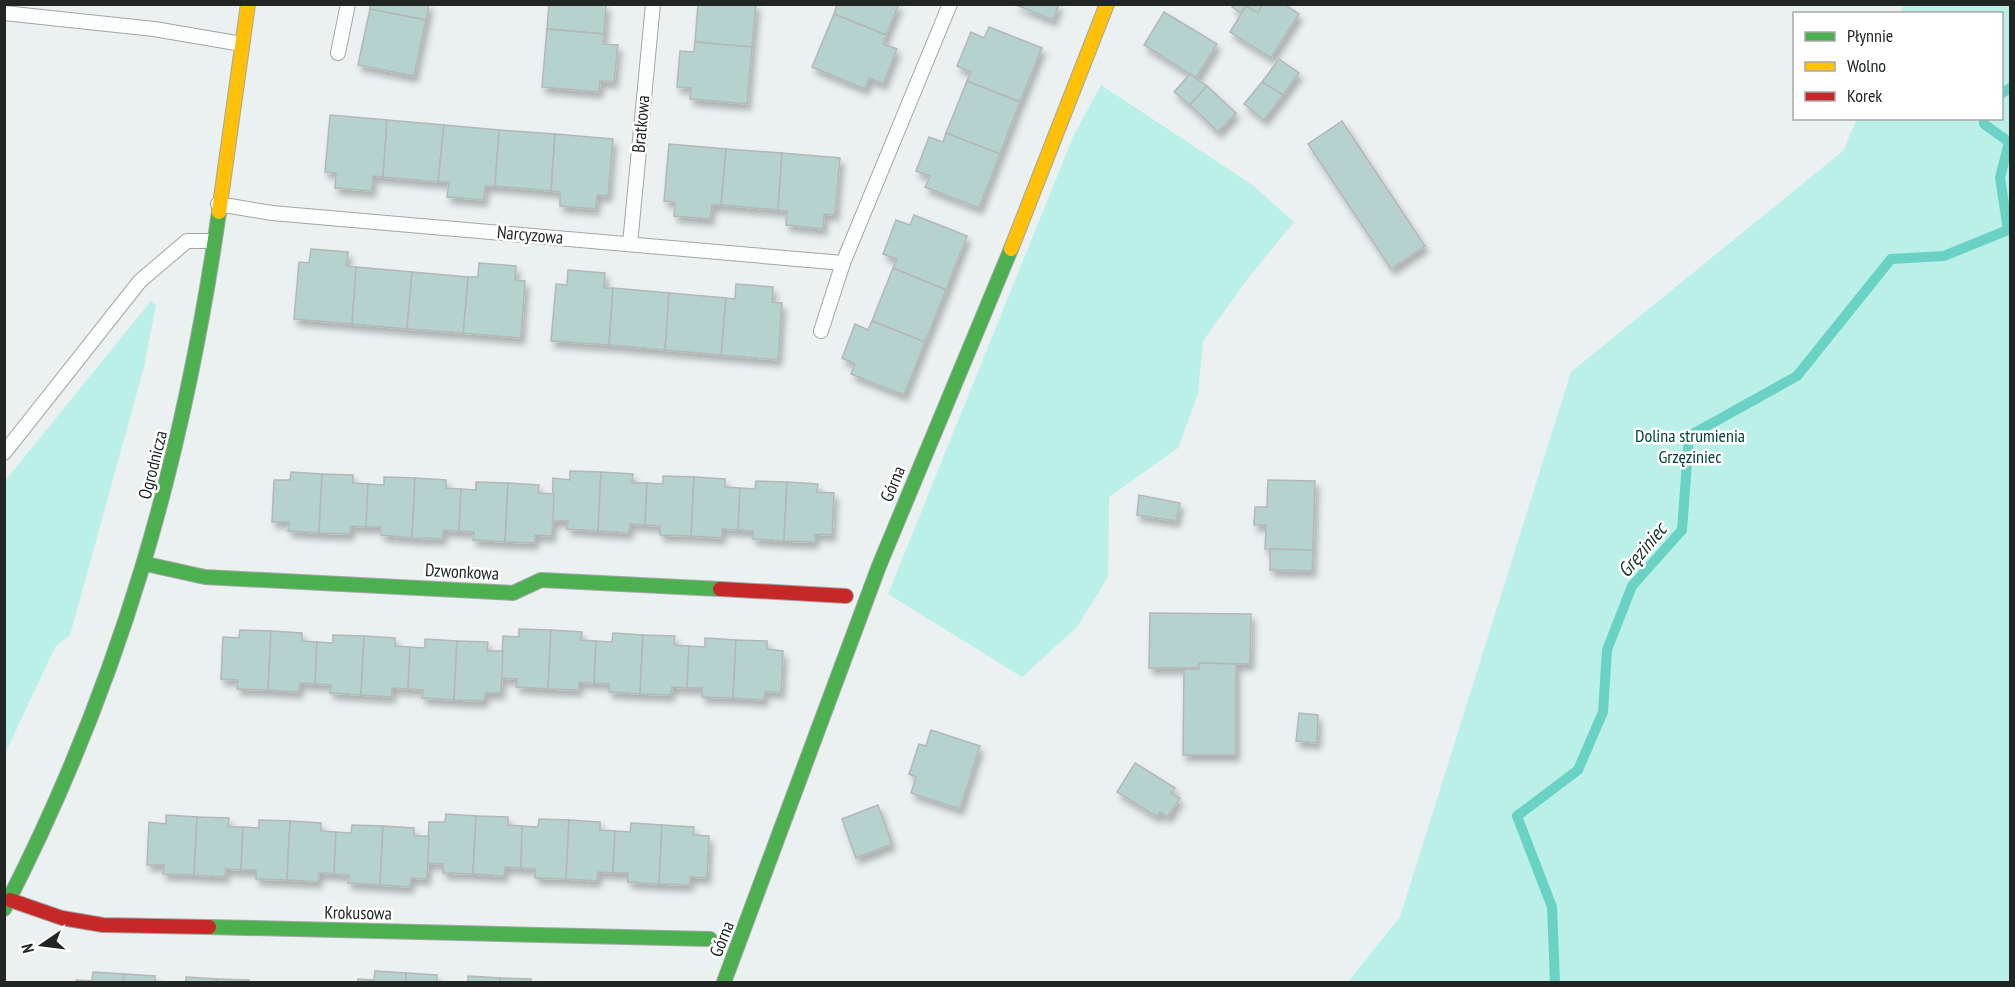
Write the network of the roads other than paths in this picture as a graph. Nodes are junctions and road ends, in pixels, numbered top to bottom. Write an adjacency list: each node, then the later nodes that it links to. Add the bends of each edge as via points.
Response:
1 (249, 4): 7 (street, Ogrodnicza)
2 (348, 4): 8 (lane)
3 (653, 4): 11 (lane, Bratkowa)
4 (950, 4): 12 (lane)
5 (1107, 4): 19 (street, Górna, via 1004,266 879,566)
6 (4, 13): 7 (lane, via 154,28)
7 (242, 44): 9 (street, Ogrodnicza)
8 (338, 53)
9 (218, 204): 10 (street, Ogrodnicza); 11 (lane, Narcyzowa, via 272,213)
10 (212, 241): 14 (lane, via 187,242 140,281); 15 (street, Ogrodnicza, via 181,424)
11 (630, 244): 12 (lane, Narcyzowa)
12 (843, 263): 13 (lane)
13 (821, 331)
14 (4, 453)
15 (146, 564): 16 (street, Dzwonkowa, via 205,577 513,592 541,580); 17 (street, Ogrodnicza, via 83,742)
16 (846, 596)
17 (7, 904): 18 (street, Krokusowa, via 103,925)
18 (710, 939)
19 (724, 982)

